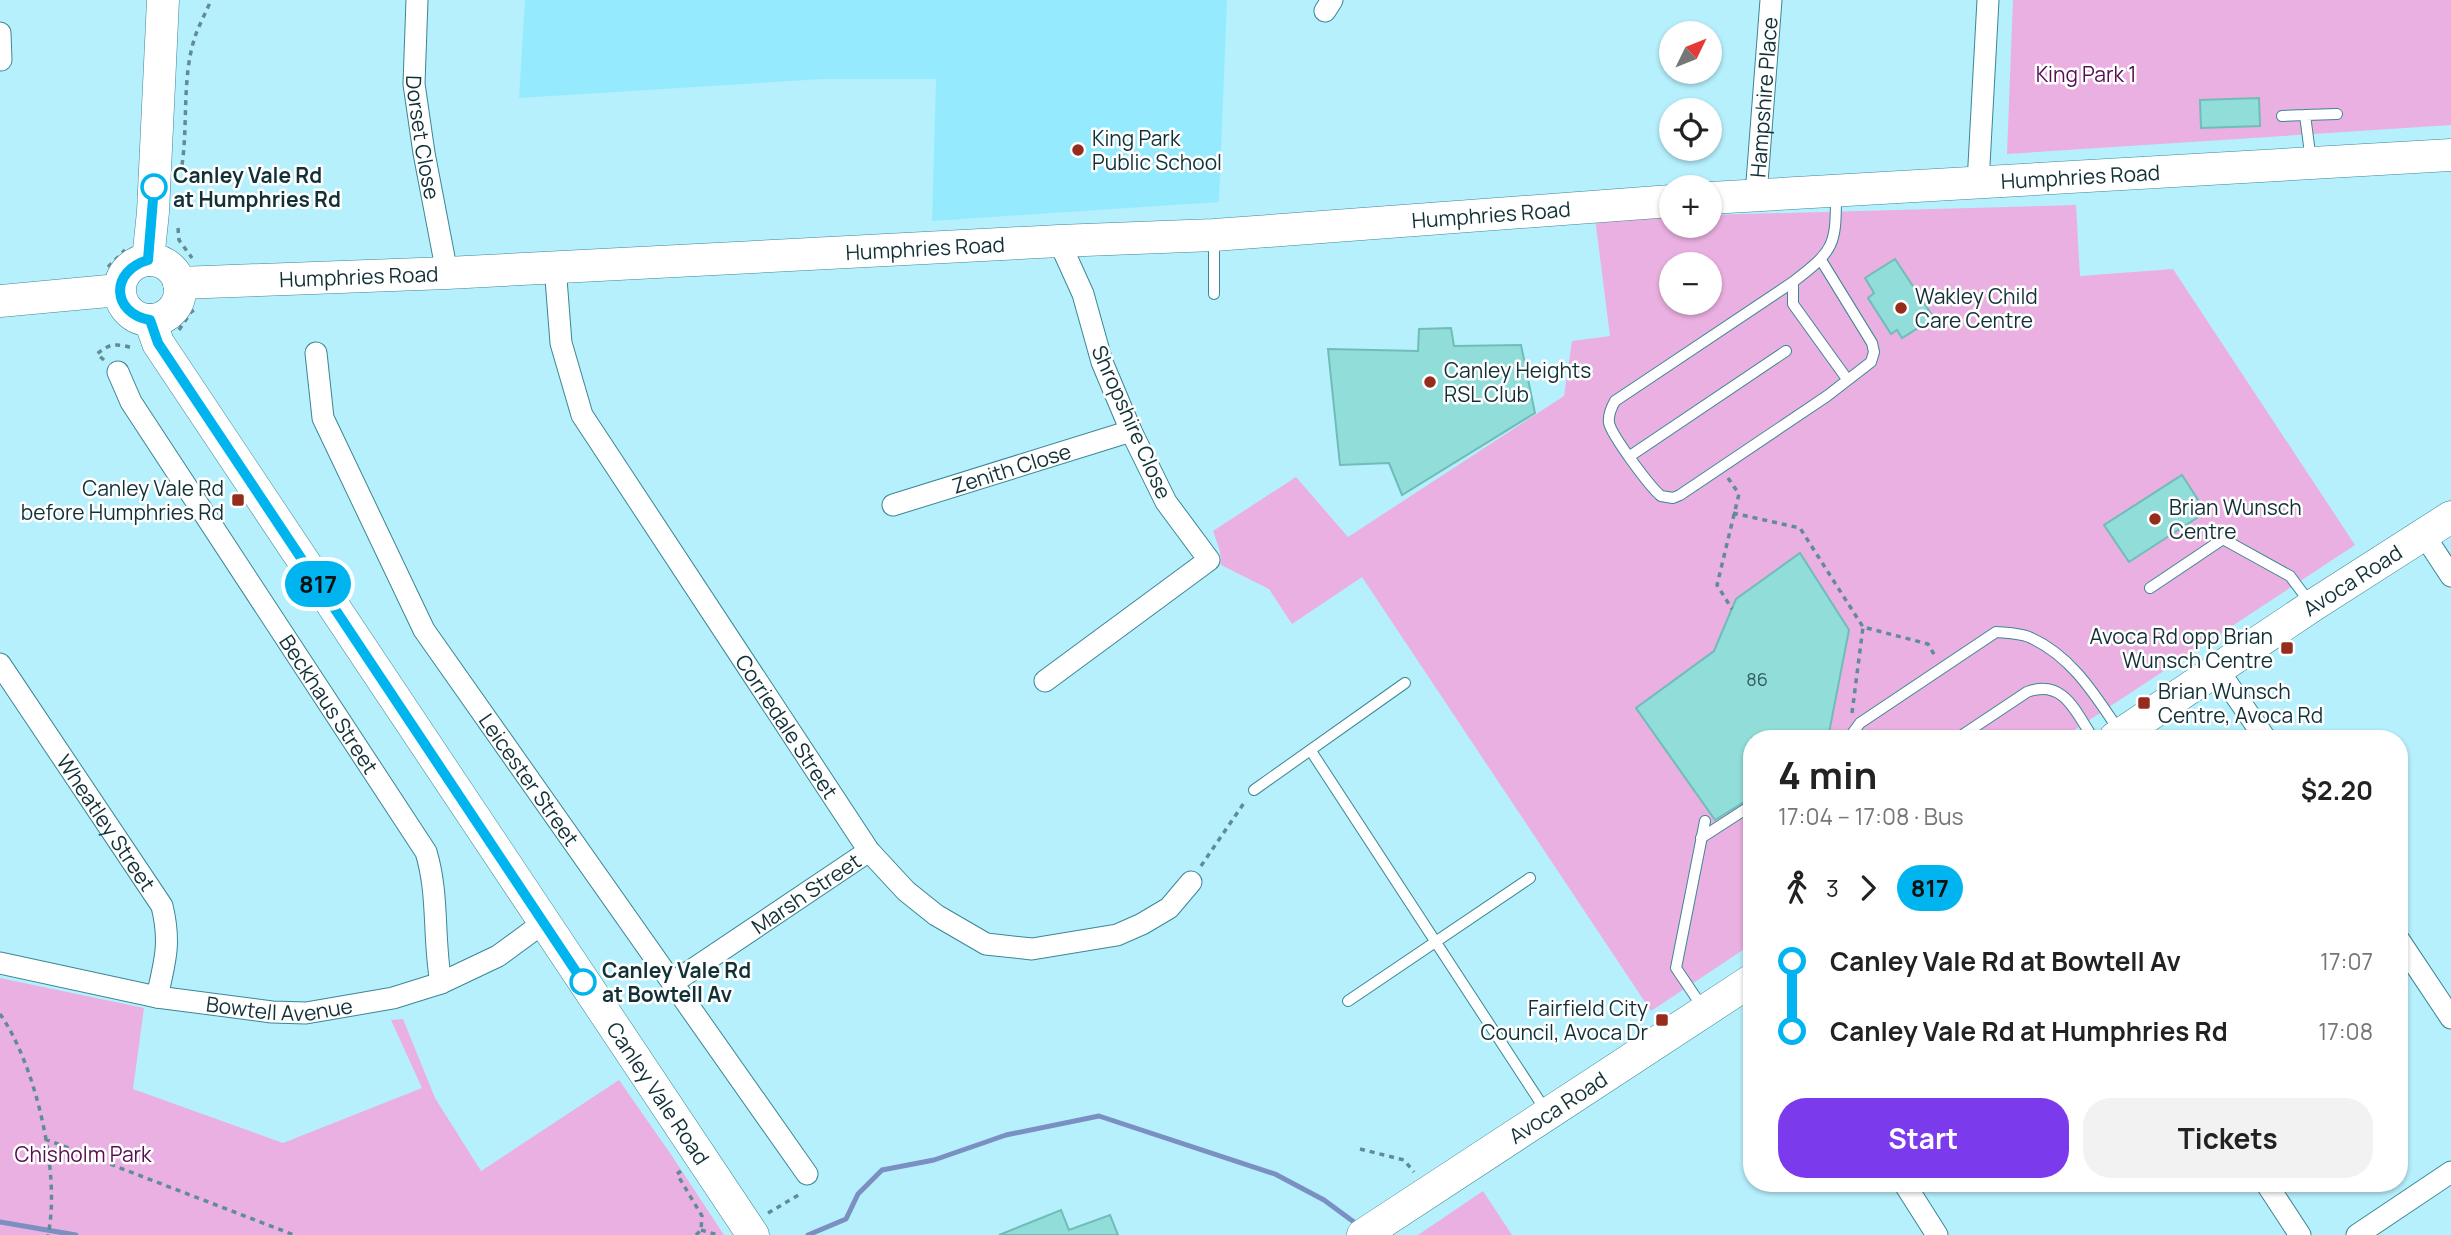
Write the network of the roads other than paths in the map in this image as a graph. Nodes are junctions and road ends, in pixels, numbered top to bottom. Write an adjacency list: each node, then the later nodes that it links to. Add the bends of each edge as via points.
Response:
1 (163, 0): 19 (main road)
2 (417, 0): 23 (street, Dorset Close, via 414,85)
3 (1771, 0): 14 (street, Hampshire Place)
4 (1988, 0): 12 (street)
5 (0, 33): 6 (street)
6 (1, 60)
7 (2337, 114): 9 (lane)
8 (2282, 116): 9 (lane)
9 (2305, 116): 11 (lane)
10 (2451, 155): 11 (main road, Humphries Road)
11 (2311, 164): 12 (main road, Humphries Road)
12 (1978, 183): 13 (main road, Humphries Road)
13 (1836, 190): 14 (main road, Humphries Road); 20 (lane, via 1833,243)
14 (1756, 195): 15 (main road, Humphries Road)
15 (1722, 197)
16 (1659, 202): 17 (main road, Humphries Road)
17 (1214, 235): 18 (main road, Humphries Road); 26 (lane)
18 (1059, 241): 21 (main road, Humphries Road); 33 (street, Shropshire Close, via 1083,294 1102,362)
19 (148, 260): 22 (main road); 25 (main road, via 132,266)
20 (1821, 260): 24 (lane); 32 (lane, via 1874,352 1871,362)
21 (555, 266): 23 (main road, Humphries Road); 56 (street, Corriedale Street, via 561,343 582,415)
22 (185, 271): 23 (main road, Humphries Road); 28 (main road, via 173,310 159,319)
23 (447, 273)
24 (1793, 282): 32 (lane, via 1793,304); 34 (lane, via 1615,401 1608,419)
25 (119, 290): 27 (main road); 28 (main road, via 127,309)
26 (1214, 294)
27 (0, 300)
28 (164, 325): 59 (main road, Canley Vale Road, via 158,343)
29 (1786, 351): 34 (lane)
30 (316, 353): 63 (street, Leicester Street, via 323,418 424,630)
31 (118, 373): 64 (street, Beckhaus Street, via 131,402 422,845 433,882)
32 (1847, 379): 34 (lane, via 1680,495 1667,498 1656,492)
33 (1131, 431): 35 (street, Zenith Close); 43 (street, Shropshire Close, via 1166,502 1209,560)
34 (1630, 456)
35 (893, 505)
36 (2451, 517): 37 (main road, Avoca Road)
37 (2424, 535): 38 (street); 40 (main road, Avoca Road)
38 (2451, 576)
39 (2150, 588): 40 (lane, via 2222,539 2290,576)
40 (2312, 606): 42 (main road, Avoca Road)
41 (0, 664): 66 (street, Wheatley Street, via 162,906 167,953)
42 (2218, 670): 49 (main road, Avoca Road); 50 (street)
43 (1045, 681)
44 (1405, 683): 51 (lane)
45 (1854, 730): 48 (lane, via 1996,632 2027,636 2060,654 2075,669)
46 (1970, 730): 47 (lane, via 2040,688 2065,696)
47 (2102, 730)
48 (2106, 730)
49 (2121, 730)
50 (2259, 730)
51 (1311, 751): 52 (lane); 60 (lane)
52 (1254, 790)
53 (1743, 810): 55 (lane)
54 (1705, 821): 55 (lane)
55 (1701, 838): 68 (lane, via 1676,968)
56 (869, 851): 58 (street, Corriedale Street, via 936,915 986,944 1032,949 1134,928 1169,908); 63 (street, Marsh Street)
57 (1530, 878): 60 (lane)
58 (1191, 882)
59 (543, 923): 64 (street, Bowtell Avenue, via 498,956); 77 (main road, Canley Vale Road)
60 (1437, 942): 67 (lane); 70 (lane)
61 (2408, 954): 69 (street)
62 (0, 963): 66 (street, Bowtell Avenue)
63 (674, 982): 72 (street, Leicester Street)
64 (441, 983): 66 (street, Bowtell Avenue, via 384,1000 306,1013)
65 (1743, 986): 68 (main road, Avoca Road)
66 (157, 997)
67 (1348, 1002)
68 (1705, 1011): 70 (main road, Avoca Road)
69 (2451, 1018)
70 (1547, 1114): 75 (main road, Avoca Road)
71 (2451, 1172): 79 (street)
72 (807, 1174)
73 (1909, 1192): 76 (street)
74 (2272, 1192): 78 (street)
75 (1368, 1232)
76 (1935, 1234)
77 (753, 1235)
78 (2300, 1235)
79 (2357, 1235)

